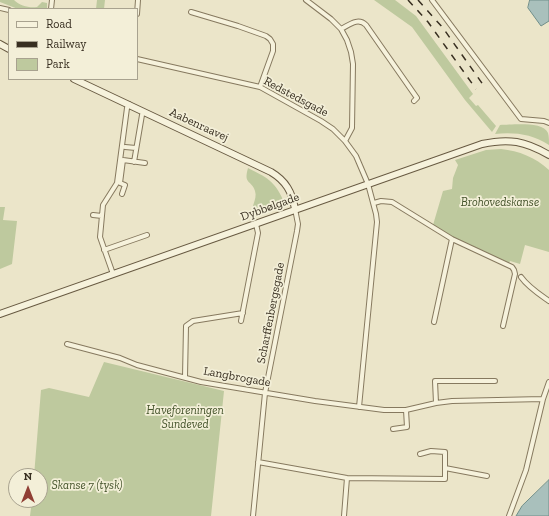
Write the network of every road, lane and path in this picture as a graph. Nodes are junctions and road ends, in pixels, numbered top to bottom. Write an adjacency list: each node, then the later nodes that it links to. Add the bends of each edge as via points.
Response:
1 (306, 0): 4 (street, via 331,18)
2 (432, 0): 11 (street, via 521,119)
3 (191, 12): 7 (street, via 270,39 273,50)
4 (341, 30): 8 (street, via 359,21 366,25 417,98); 12 (street, via 347,40 353,64 352,128)
5 (138, 59): 7 (street, Redstedsgade)
6 (76, 80): 9 (street, Aabenraavej)
7 (260, 88): 12 (street, Redstedsgade, via 321,121)
8 (414, 101)
9 (129, 104): 10 (street, Aabenraavej); 23 (street, via 126,108 117,183 103,205)
10 (144, 112): 14 (street); 21 (street, Aabenraavej, via 278,176 291,192)
11 (549, 123)
12 (345, 141): 18 (street, Redstedsgade, via 356,156)
13 (125, 147): 14 (street)
14 (136, 148): 16 (street)
15 (549, 155): 18 (street, Dybbølgade, via 525,143 496,141)
16 (134, 162): 17 (street); 19 (street, via 123,160 120,183 125,185)
17 (145, 163)
18 (368, 184): 20 (street, Redstedsgade); 21 (street, Dybbølgade)
19 (122, 194)
20 (374, 203): 26 (street, via 392,202); 43 (street, Redstedsgade, via 377,232)
21 (295, 209): 24 (street, Dybbølgade); 40 (street, Scharffenbergsgade, via 297,231)
22 (93, 215): 23 (street)
23 (102, 216): 27 (street, via 100,237)
24 (256, 224): 28 (street, Dybbølgade); 31 (street, via 258,233)
25 (147, 235): 27 (street)
26 (452, 239): 34 (street); 35 (street, via 514,270)
27 (104, 250): 28 (street)
28 (113, 274): 32 (street, Dybbølgade)
29 (521, 277): 30 (street)
30 (549, 301)
31 (243, 313): 33 (street); 37 (street, via 193,321 186,326)
32 (0, 314)
33 (241, 321)
34 (434, 322)
35 (503, 326)
36 (67, 344): 37 (street, Langbrogade)
37 (184, 377): 40 (street, Langbrogade)
38 (494, 381): 42 (street, via 435,381)
39 (549, 382): 41 (street)
40 (265, 393): 43 (street, Langbrogade); 47 (street, Scharffenbergsgade)
41 (543, 399): 42 (street, Langbrogade); 53 (street, via 526,470)
42 (436, 403): 44 (street, Langbrogade)
43 (359, 407): 44 (street, Langbrogade)
44 (406, 410): 45 (street, via 407,427)
45 (393, 429)
46 (420, 454): 48 (street, via 431,451 445,452)
47 (258, 462): 50 (street); 51 (street, Scharffenbergsgade)
48 (445, 468): 49 (street); 50 (street, via 445,479)
49 (486, 476)
50 (347, 478): 52 (street)
51 (253, 516)
52 (344, 516)
53 (509, 516)

